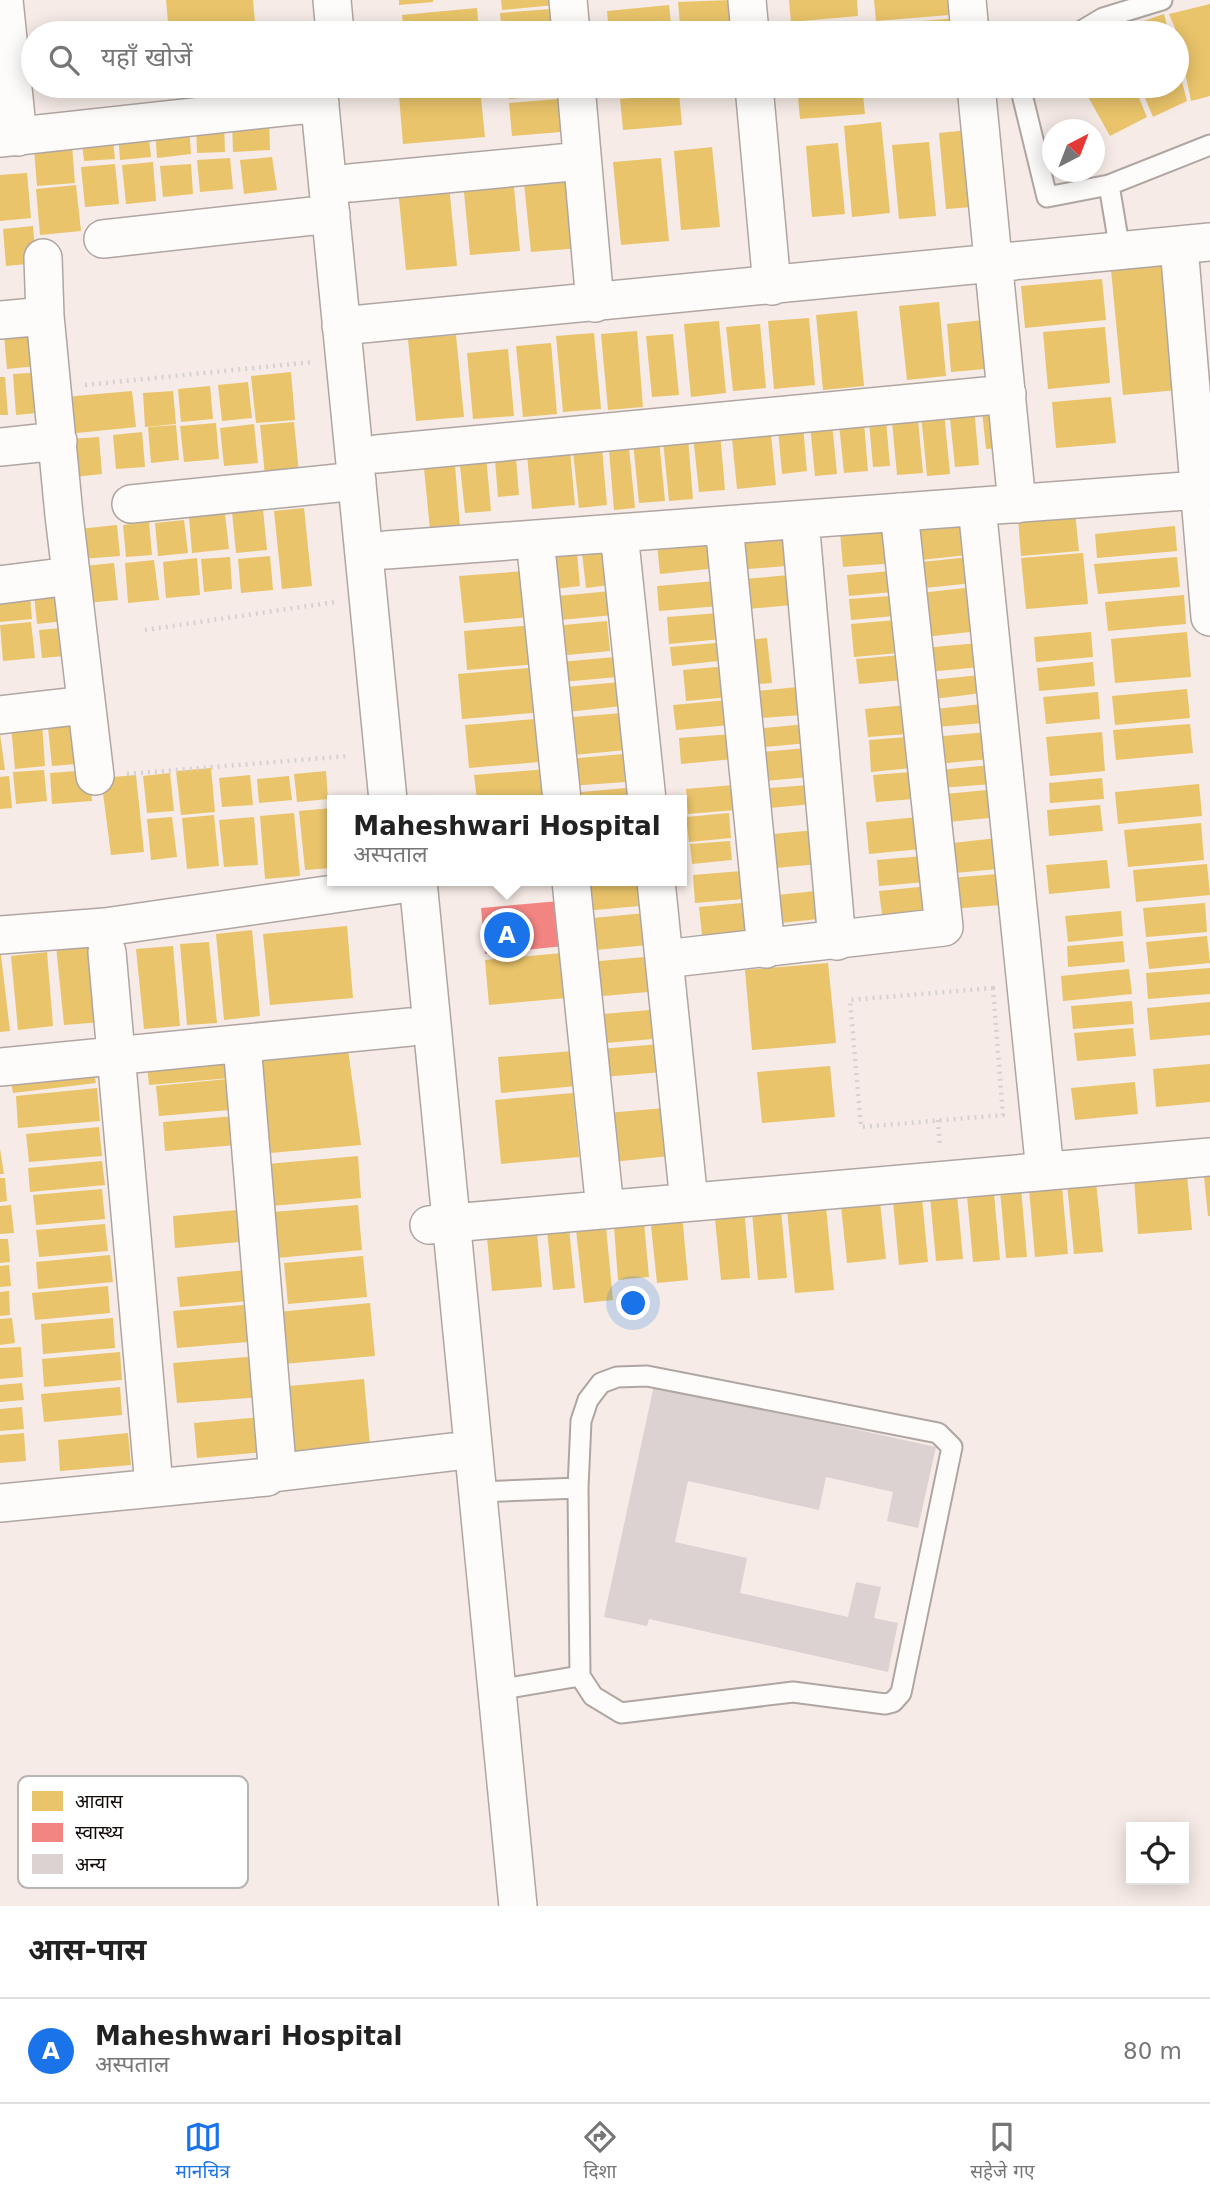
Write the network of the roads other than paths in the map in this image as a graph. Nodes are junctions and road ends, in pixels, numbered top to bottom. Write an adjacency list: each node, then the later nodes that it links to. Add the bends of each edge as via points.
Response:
1 (5, 0): 21 (street)
2 (310, 0): 8 (street)
3 (332, 0): 9 (street)
4 (568, 0): 10 (street)
5 (747, 0): 11 (street)
6 (967, 0): 12 (street)
7 (1162, 0): 13 (lane)
8 (312, 21)
9 (334, 21)
10 (570, 21)
11 (749, 21)
12 (970, 21)
13 (1097, 21)
14 (284, 98): 21 (street)
15 (326, 98): 26 (street)
16 (328, 98): 24 (street)
17 (577, 98): 23 (street)
18 (755, 98): 32 (street)
19 (977, 98): 31 (street)
20 (1023, 98): 25 (lane, via 1047,197)
21 (9, 137)
22 (1210, 145): 25 (lane)
23 (582, 161): 24 (street); 33 (street)
24 (350, 183): 36 (street)
25 (1108, 185): 29 (lane)
26 (331, 214): 27 (street); 36 (street)
27 (103, 239)
28 (1194, 244): 29 (street); 41 (street)
29 (1120, 251): 31 (street)
30 (43, 258): 34 (street)
31 (994, 264): 32 (street); 37 (street)
32 (772, 286): 33 (street)
33 (595, 303): 36 (street)
34 (45, 316): 35 (street); 38 (street)
35 (0, 320)
36 (350, 337): 40 (street)
37 (1007, 394): 40 (street); 43 (street)
38 (58, 441): 39 (street); 51 (street)
39 (0, 447)
40 (367, 467): 42 (street); 50 (street); 57 (street, via 369,596)
41 (1199, 491): 43 (street); 53 (street)
42 (131, 504)
43 (1017, 504): 44 (street)
44 (977, 507): 45 (street); 76 (street)
45 (900, 512): 46 (street); 68 (street, via 944,927)
46 (800, 520): 47 (street); 68 (street)
47 (724, 525): 48 (street); 69 (street)
48 (619, 533): 49 (street); 60 (street)
49 (535, 539): 50 (street); 59 (street)
50 (386, 550): 58 (street)
51 (71, 576): 52 (street); 54 (street)
52 (0, 585)
53 (1210, 617)
54 (85, 705): 55 (street); 56 (street)
55 (0, 715)
56 (95, 776)
57 (388, 795)
58 (410, 795)
59 (561, 795)
60 (646, 795)
61 (383, 886): 67 (street)
62 (403, 886): 71 (street)
63 (403, 886): 79 (street)
64 (572, 886): 78 (street)
65 (657, 886): 70 (street)
66 (0, 936): 67 (street)
67 (106, 940): 73 (street)
68 (837, 941): 69 (street)
69 (766, 948): 70 (street)
70 (664, 959): 77 (street)
71 (410, 1027): 72 (street); 79 (street)
72 (242, 1044): 73 (street); 81 (street, via 277,1465)
73 (116, 1054): 74 (street); 82 (street)
74 (0, 1067)
75 (1210, 1157): 76 (street)
76 (1045, 1171): 77 (street)
77 (690, 1202): 78 (street)
78 (605, 1209): 79 (street)
79 (440, 1224): 80 (street); 84 (street)
80 (451, 1452): 81 (street); 88 (street)
81 (273, 1473): 82 (street, via 267,1478)
82 (154, 1486): 85 (street)
83 (578, 1488): 84 (lane); 86 (lane); 86 (lane, via 581,1421 588,1400 601,1383 617,1377 647,1376 938,1433 952,1447 901,1693 893,1702 793,1692 621,1713 593,1696)
84 (477, 1492): 87 (street)
85 (0, 1503)
86 (580, 1676): 87 (lane)
87 (497, 1690): 89 (street)
88 (495, 1906)
89 (518, 1906)

